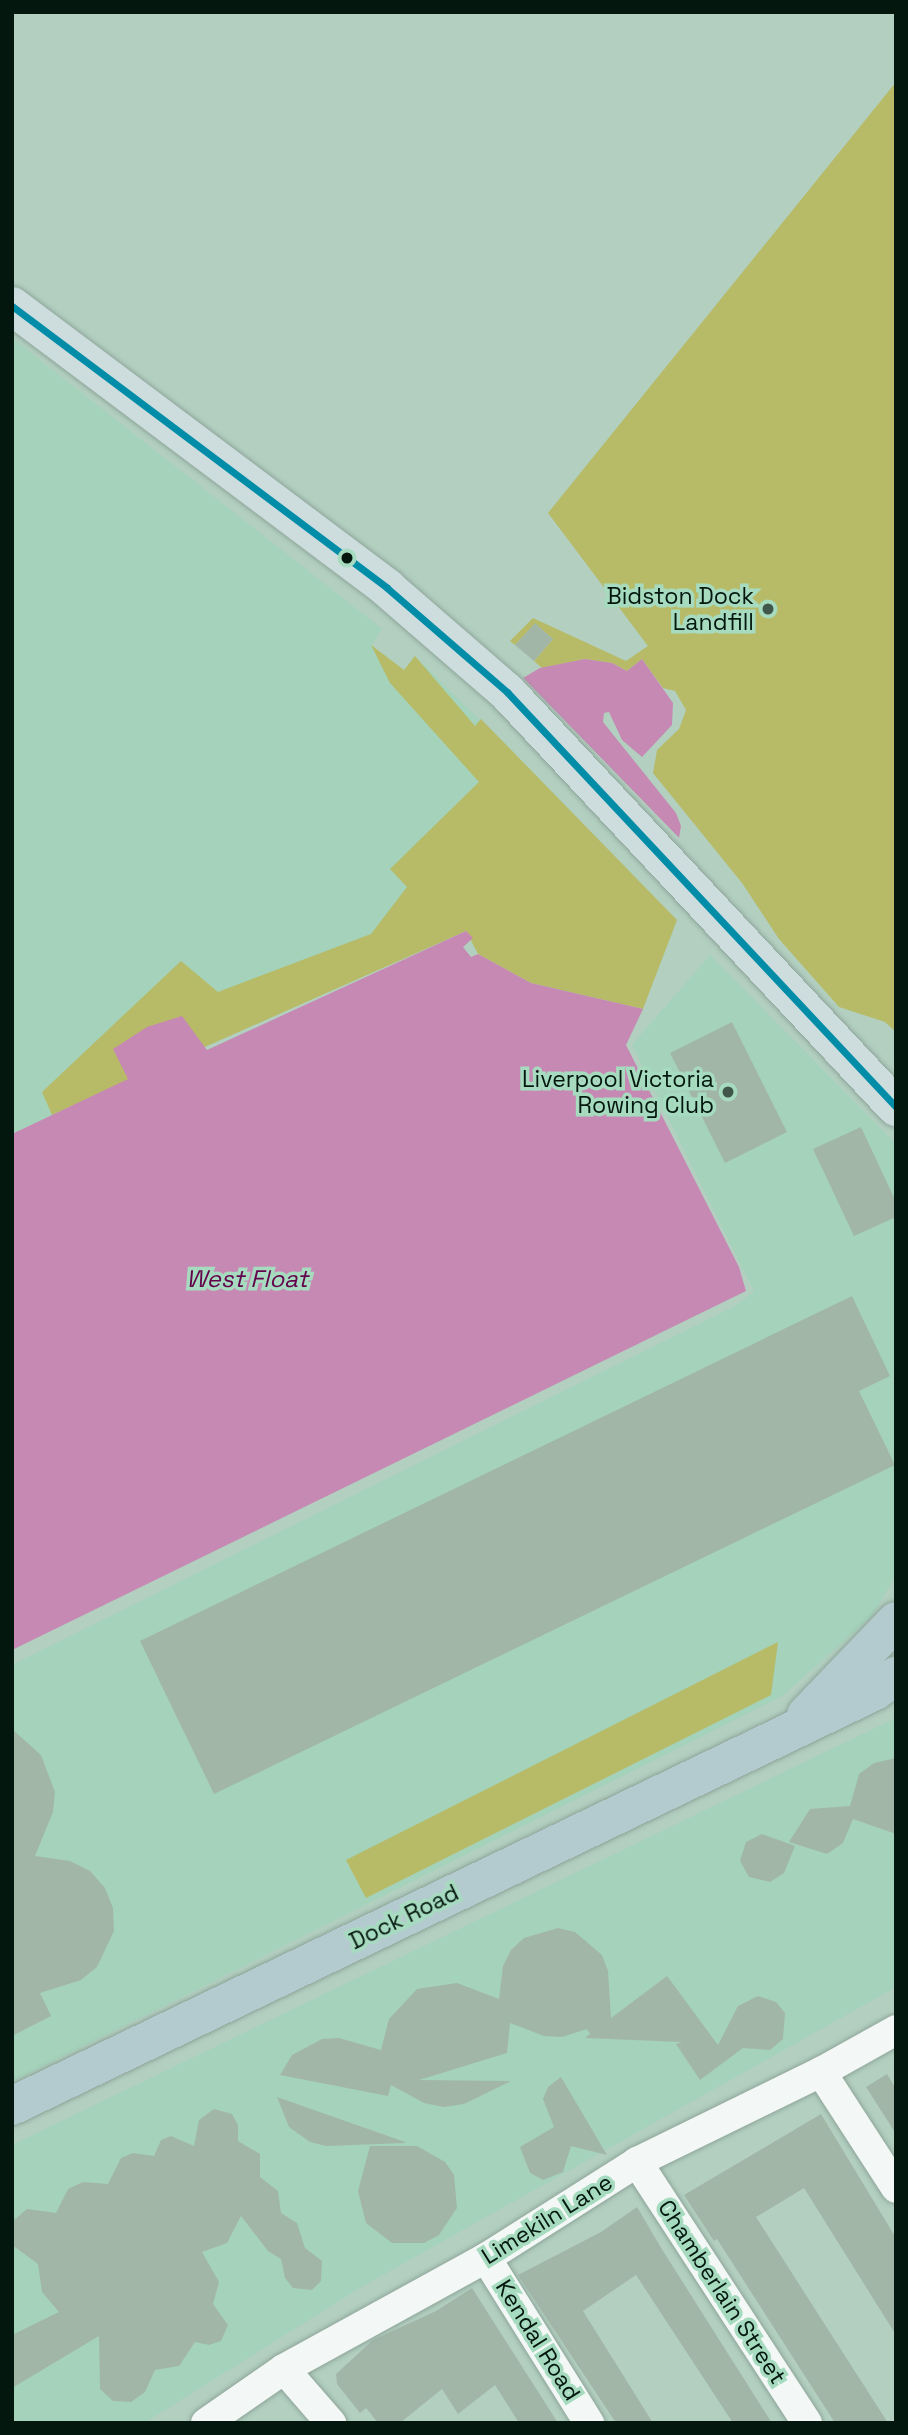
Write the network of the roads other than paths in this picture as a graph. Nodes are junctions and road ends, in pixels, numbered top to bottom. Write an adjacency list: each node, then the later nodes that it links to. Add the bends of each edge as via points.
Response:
1 (12, 306): 2 (main road, via 387,588 507,692)
2 (896, 1107)
3 (896, 1621): 5 (highway, Dock Road)
4 (896, 1676): 5 (highway, Dock Road, via 875,1691)
5 (795, 1727): 8 (highway, Dock Road)
6 (896, 2030): 7 (street, Limekiln Lane)
7 (821, 2073): 9 (street, Limekiln Lane); 10 (street)
8 (12, 2106)
9 (637, 2162): 11 (street, Limekiln Lane); 16 (street, Chamberlain Street)
10 (896, 2188)
11 (486, 2258): 12 (street, Limekiln Lane); 15 (street, Kendal Road)
12 (284, 2369): 13 (street, Limekiln Lane); 14 (street)
13 (206, 2423)
14 (331, 2423)
15 (589, 2423)
16 (807, 2423)

